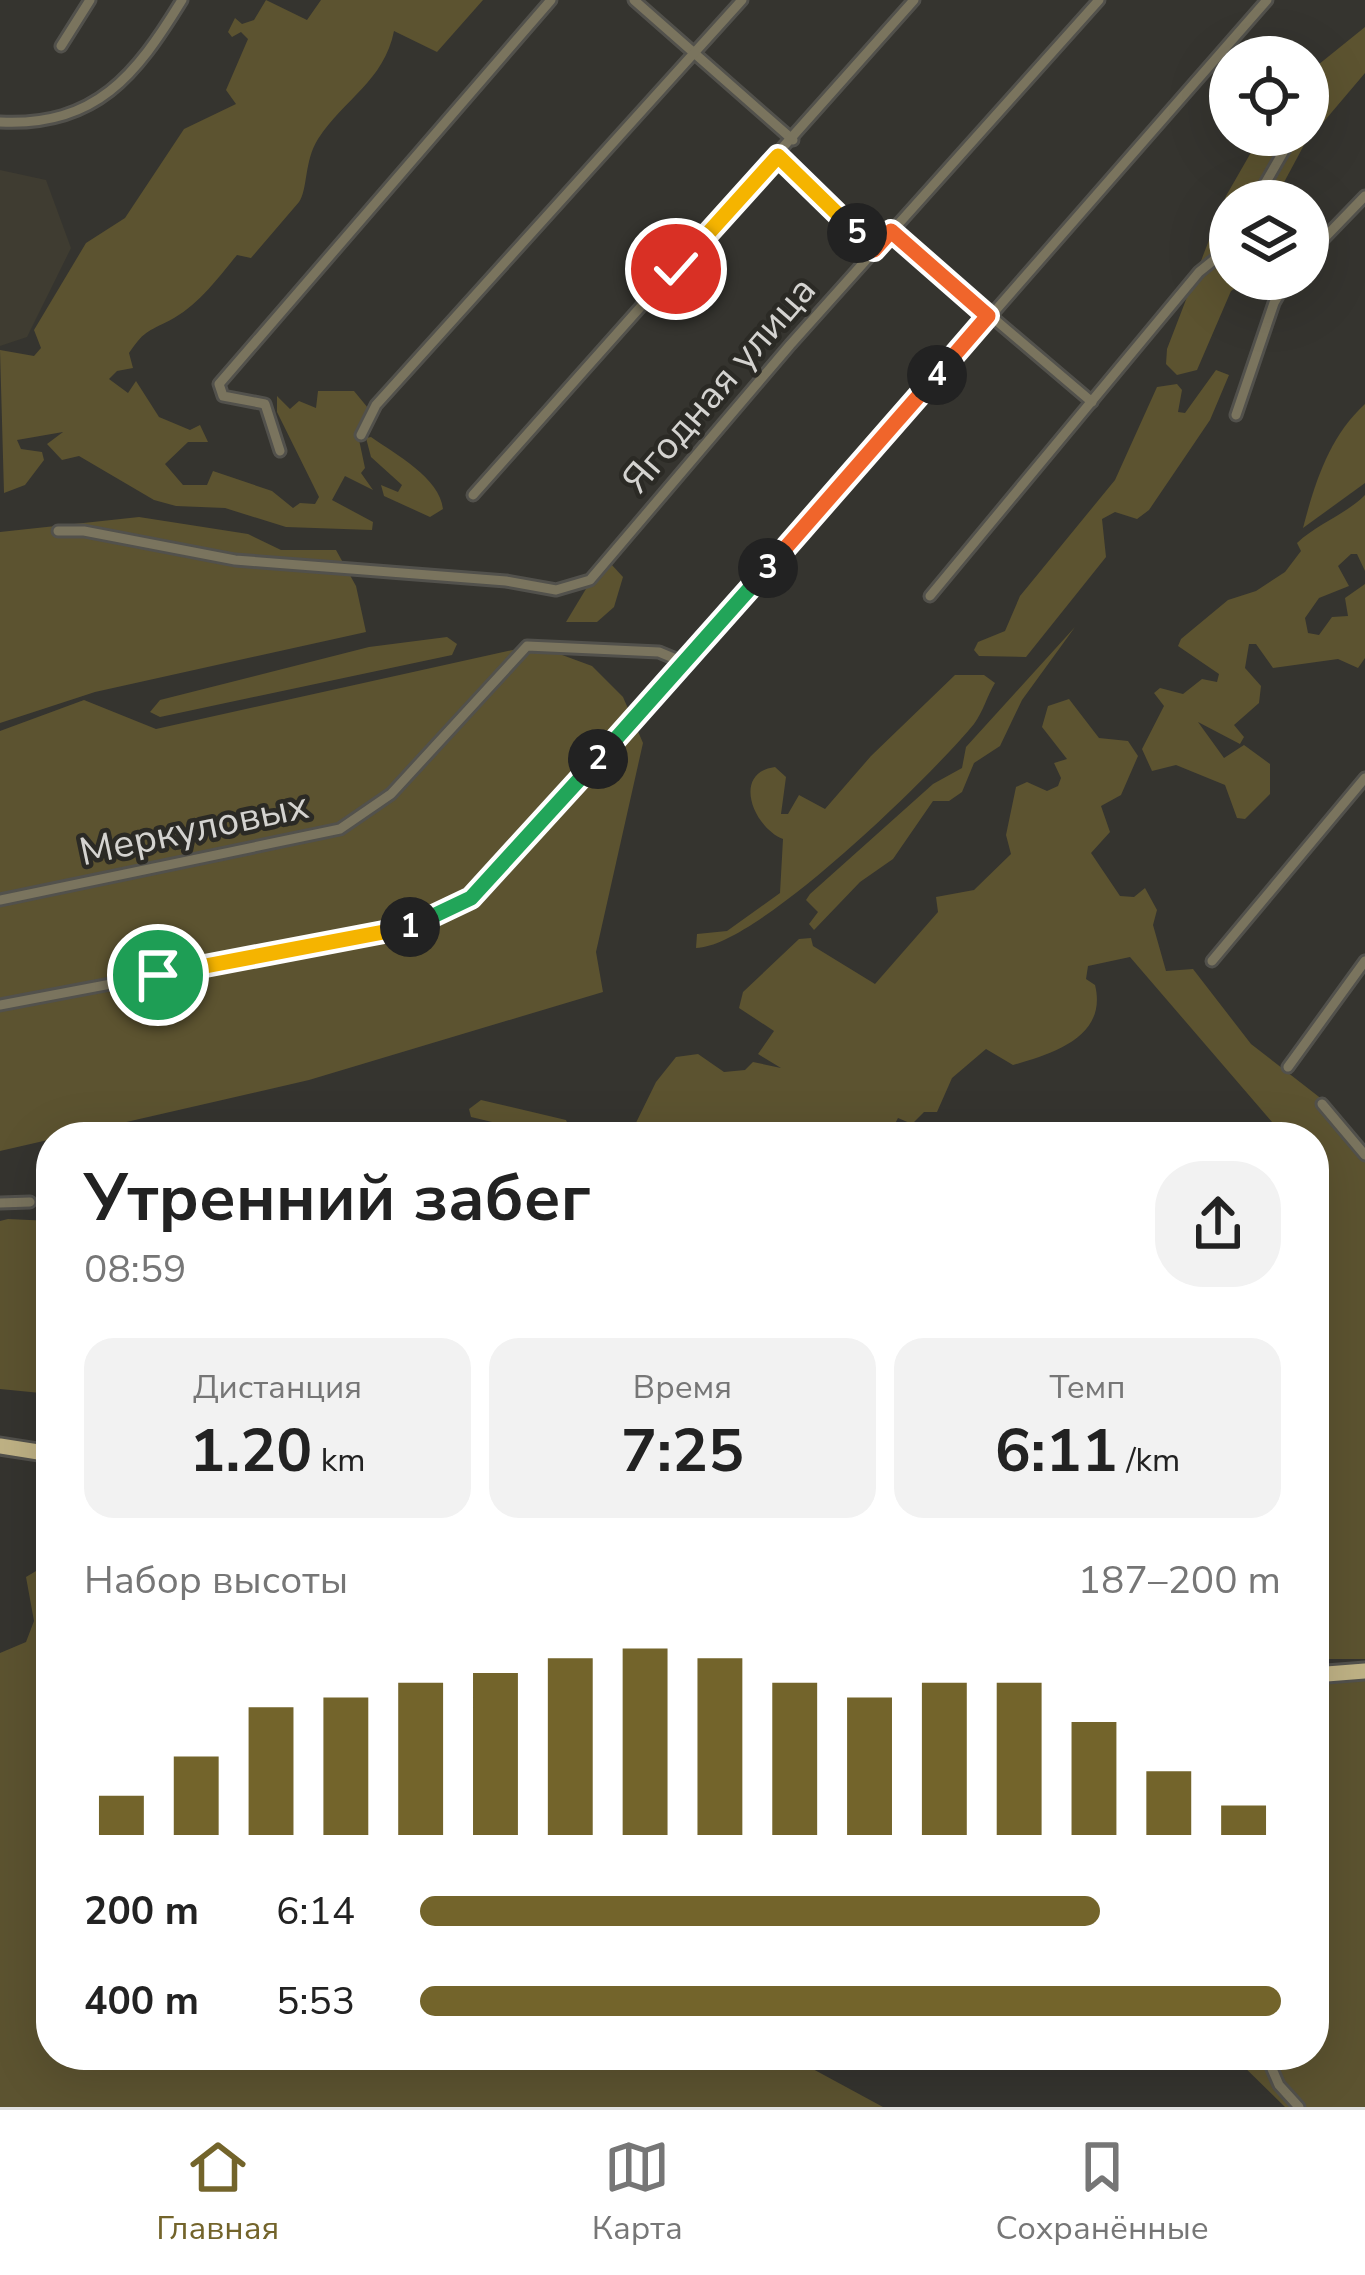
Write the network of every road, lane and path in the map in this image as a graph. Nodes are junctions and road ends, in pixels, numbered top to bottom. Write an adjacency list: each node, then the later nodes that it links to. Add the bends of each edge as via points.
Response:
1 (90, 0): 9 (street)
2 (182, 0): 11 (street, via 147,57 112,91 48,121)
3 (550, 0): 24 (street, via 219,385 223,396 265,404)
4 (634, 0): 10 (street)
5 (742, 0): 10 (street)
6 (914, 0): 12 (street)
7 (1099, 0): 15 (street, Ягодная улица)
8 (1267, 0): 20 (street)
9 (62, 46)
10 (694, 53): 12 (street); 23 (street, via 376,404)
11 (0, 122)
12 (793, 140): 13 (street)
13 (778, 156): 17 (street); 25 (street)
14 (1365, 196): 16 (street)
15 (891, 231): 17 (street, Ягодная улица); 20 (street)
16 (1329, 233)
17 (874, 250): 26 (street, Ягодная улица, via 598,573 572,586 236,560)
18 (1209, 263): 21 (street)
19 (1276, 300): 22 (street)
20 (988, 316): 21 (street); 28 (street)
21 (1092, 402): 27 (street)
22 (1236, 415)
23 (362, 435)
24 (280, 451)
25 (473, 495)
26 (58, 531)
27 (930, 596)
28 (683, 662): 30 (street, Меркуловых, via 659,652 524,647 391,794 340,829); 33 (street, via 496,875 438,917)
29 (1365, 778): 31 (street)
30 (0, 900)
31 (1212, 961)
32 (1365, 961): 34 (street)
33 (0, 1005)
34 (1288, 1067)
35 (1322, 1104): 36 (street)
36 (1365, 1155)
37 (30, 1202): 38 (street)
38 (0, 1203)
39 (0, 1446): 40 (main road)
40 (36, 1452)
41 (1365, 1671): 42 (main road)
42 (1329, 1674)
43 (1272, 2070): 44 (street)
44 (1299, 2107)

